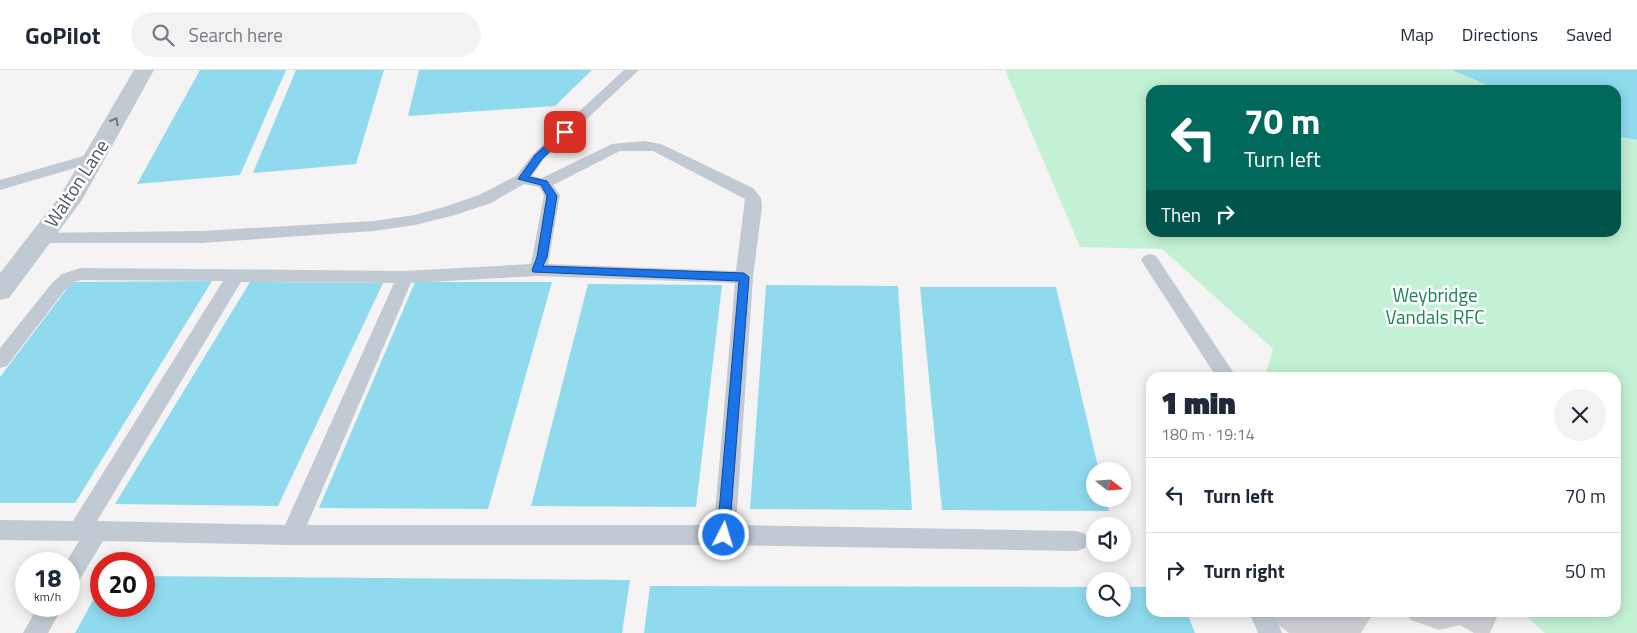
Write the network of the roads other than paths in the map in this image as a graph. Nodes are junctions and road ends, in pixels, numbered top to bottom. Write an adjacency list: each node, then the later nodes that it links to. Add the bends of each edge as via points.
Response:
1 (144, 70): 3 (street, Walton Lane, one-way to 1)
2 (632, 70): 4 (lane, via 538,157)
3 (94, 158): 6 (lane); 7 (street, Walton Lane, via 70,200)
4 (522, 179): 5 (lane); 7 (lane, via 484,199 449,211 374,226 201,236)
5 (544, 183): 9 (lane, via 552,196); 12 (lane, via 617,147 656,147 752,198 754,207)
6 (0, 185)
7 (41, 237): 13 (street, Walton Lane)
8 (1150, 260): 15 (lane)
9 (537, 270): 11 (lane); 12 (lane)
10 (236, 275): 11 (lane); 14 (lane, via 80,274 68,278); 17 (lane)
11 (404, 277): 18 (lane)
12 (744, 277): 19 (lane)
13 (0, 291)
14 (0, 361)
15 (1224, 372)
16 (0, 530): 17 (lane)
17 (88, 531): 18 (lane); 21 (lane)
18 (292, 535): 19 (lane)
19 (724, 535): 20 (lane)
20 (1078, 541)
21 (79, 552)
22 (45, 617): 24 (lane)
23 (1263, 617): 25 (lane)
24 (35, 633)
25 (1270, 633)

